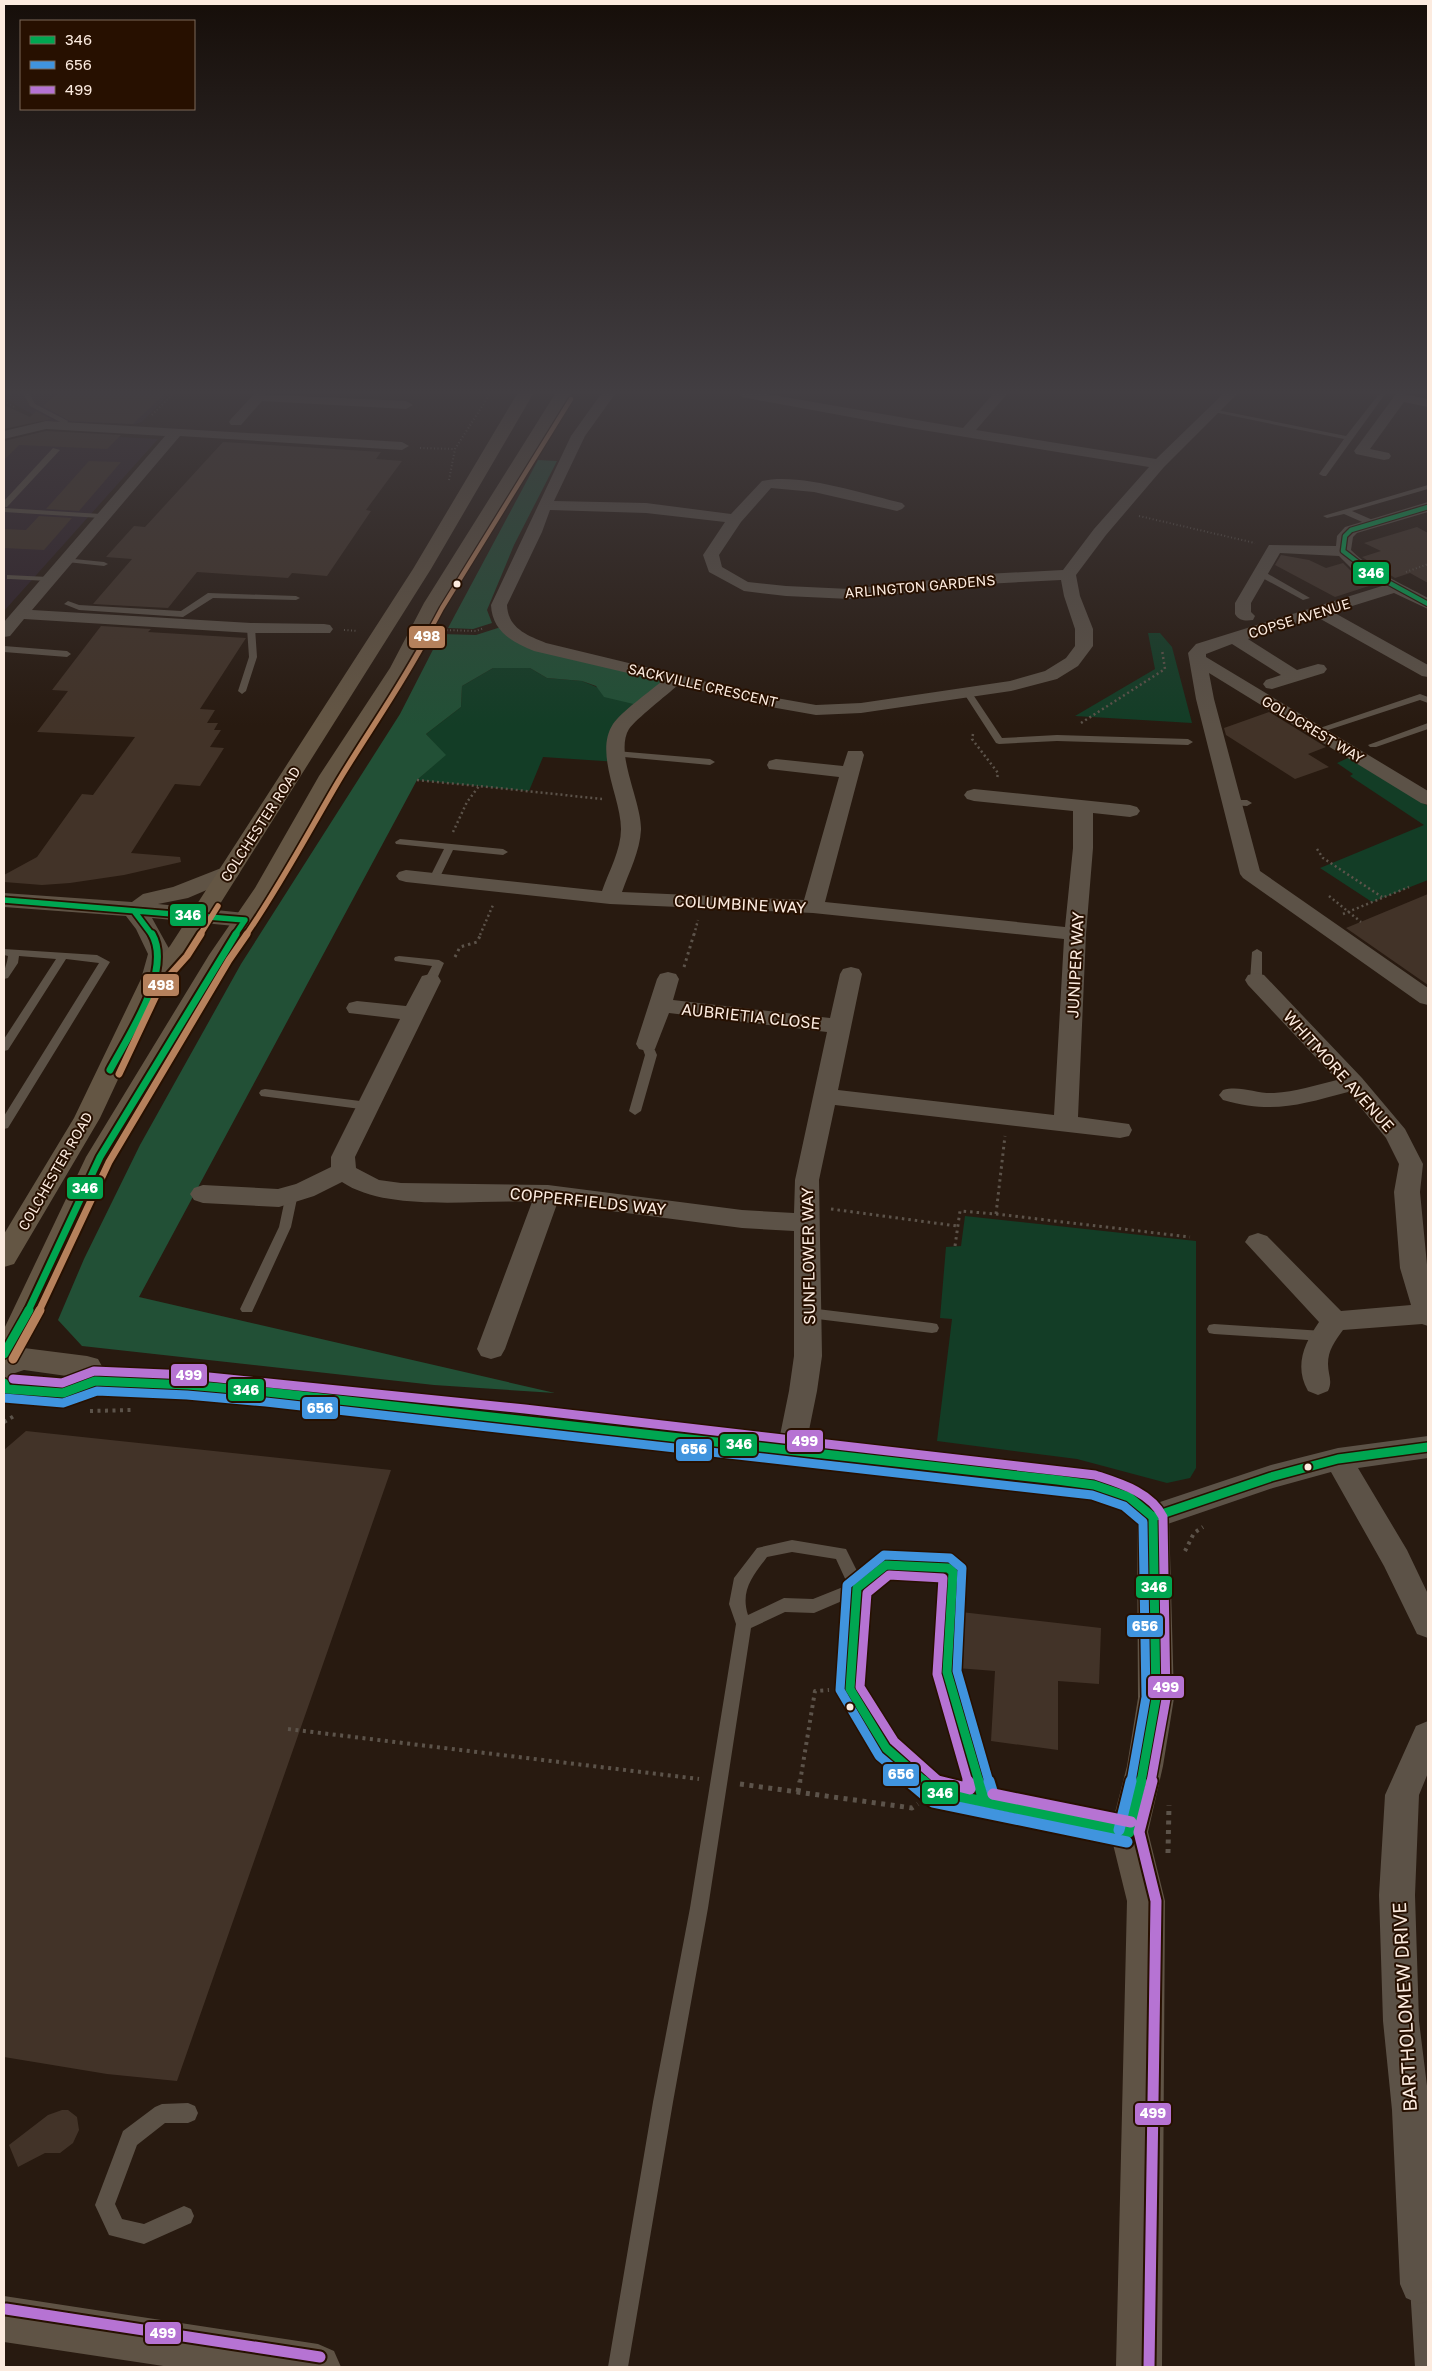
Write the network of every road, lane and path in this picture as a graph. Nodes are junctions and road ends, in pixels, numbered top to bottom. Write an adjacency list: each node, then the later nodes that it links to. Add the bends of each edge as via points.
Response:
1 (112, 505): 15 (street)
2 (460, 505): 73 (highway, COLCHESTER ROAD)
3 (495, 505): 87 (highway, COLCHESTER ROAD, via 433,604 400,668 330,776)
4 (544, 505): 17 (street, via 646,508); 36 (street, via 499,606)
5 (748, 505): 17 (street, ARLINGTON GARDENS)
6 (890, 505): 9 (street, ARLINGTON GARDENS)
7 (1124, 505): 13 (street)
8 (1364, 505): 12 (lane)
9 (897, 506)
10 (1428, 507): 14 (street)
11 (4, 510): 15 (lane)
12 (1345, 510): 16 (lane); 18 (lane)
13 (1119, 511): 20 (path); 25 (street)
14 (1406, 514): 18 (street); 19 (street)
15 (102, 516): 22 (street)
16 (1327, 516)
17 (735, 519): 25 (street, ARLINGTON GARDENS, via 711,555 715,569 744,586 850,594 985,579)
18 (1372, 523): 21 (street, via 1351,530 1345,536)
19 (1428, 524)
20 (1275, 548): 21 (street); 24 (street)
21 (1343, 551): 28 (street, via 1357,565)
22 (66, 560): 23 (lane); 27 (street)
23 (104, 564)
24 (1260, 573): 30 (lane); 35 (street, via 1243,603)
25 (1068, 575): 52 (street, SACKVILLE CRESCENT, via 1084,629 1084,646 1072,662 1051,675 1011,686)
26 (10, 577): 27 (lane)
27 (48, 579): 34 (street)
28 (1396, 587): 32 (street); 33 (street, COPSE AVENUE)
29 (296, 598): 31 (lane, via 211,595 183,614)
30 (1306, 598)
31 (68, 604)
32 (1428, 604)
33 (1320, 612): 41 (street, COPSE AVENUE); 47 (street)
34 (20, 614): 37 (street); 40 (street)
35 (1247, 616)
36 (501, 623): 39 (path, via 476,631); 49 (street, SACKVILLE CRESCENT, via 521,640 540,647)
37 (251, 628): 38 (street); 51 (lane, via 253,657)
38 (324, 629)
39 (438, 630)
40 (4, 632)
41 (1234, 638): 44 (street, COPSE AVENUE); 48 (street)
42 (4, 649): 45 (lane)
43 (1162, 650): 56 (path, via 1165,669)
44 (1200, 653): 55 (street, GOLDCREST WAY); 89 (street, via 1205,699 1239,803 1250,874)
45 (67, 654)
46 (1318, 669): 48 (street)
47 (1428, 672)
48 (1295, 676): 50 (street)
49 (675, 679): 52 (street, SACKVILLE CRESCENT, via 816,710 861,708); 59 (street, via 621,726)
50 (1272, 684)
51 (242, 691)
52 (967, 692): 56 (lane, via 999,741)
53 (1428, 700): 55 (lane, via 1420,697)
54 (1428, 726): 58 (lane)
55 (1316, 731): 65 (street, GOLDCREST WAY)
56 (1058, 738): 57 (lane)
57 (1188, 742)
58 (1373, 745)
59 (616, 754): 60 (lane); 66 (street)
60 (710, 762)
61 (776, 765): 83 (street, via 852,763)
62 (417, 780): 63 (path)
63 (478, 786): 66 (path); 70 (path, via 453,830)
64 (974, 795): 67 (street)
65 (1428, 799)
66 (626, 802): 79 (street, via 630,841)
67 (1083, 806): 68 (street); 90 (street, JUNIPER WAY)
68 (1130, 811)
69 (400, 842): 70 (lane)
70 (450, 847): 72 (lane); 75 (lane)
71 (1318, 849): 80 (path, via 1323,858)
72 (503, 852)
73 (229, 872): 84 (street, via 180,893 151,899); 86 (highway, COLCHESTER ROAD)
74 (406, 876): 75 (street, COLUMBINE WAY)
75 (434, 879): 76 (street, COLUMBINE WAY)
76 (501, 887): 79 (street, COLUMBINE WAY); 100 (path, via 477,942 460,947 442,982)
77 (1409, 887): 80 (path)
78 (1329, 896): 85 (path)
79 (610, 898): 82 (street, COLUMBINE WAY)
80 (1383, 898): 85 (path)
81 (4, 900): 84 (street)
82 (703, 902): 83 (street, COLUMBINE WAY); 98 (path, via 682,976)
83 (813, 908): 90 (street, COLUMBINE WAY)
84 (134, 911): 86 (street); 97 (street, via 147,927 160,954)
85 (1347, 912): 88 (path); 89 (path)
86 (200, 916): 87 (street); 97 (highway, COLCHESTER ROAD, via 179,950)
87 (245, 920): 137 (highway, COLCHESTER ROAD, via 100,1157 22,1324)
88 (1361, 922)
89 (1319, 923): 101 (street)
90 (1075, 934): 115 (street, JUNIPER WAY)
91 (9, 952): 93 (lane); 96 (lane, via 13,963)
92 (1257, 952): 99 (lane)
93 (63, 956): 107 (lane); 116 (lane, via 97,958 105,962)
94 (400, 959): 100 (lane, via 439,963)
95 (851, 974): 105 (street, SUNFLOWER WAY)
96 (4, 976)
97 (153, 979): 129 (highway, COLCHESTER ROAD, via 87,1118)
98 (668, 979): 102 (street)
99 (1256, 980): 108 (street, WHITMORE AVENUE)
100 (430, 982): 104 (street)
101 (1428, 998)
102 (661, 1005): 105 (street, AUBRIETIA CLOSE); 106 (street)
103 (357, 1008): 104 (street)
104 (413, 1014): 112 (street)
105 (841, 1026): 111 (street, SUNFLOWER WAY)
106 (647, 1044): 113 (lane, via 651,1055)
107 (4, 1047)
108 (1354, 1083): 110 (street, via 1272,1101); 124 (street, WHITMORE AVENUE, via 1396,1135 1411,1164 1407,1192)
109 (265, 1093): 112 (lane)
110 (1231, 1095)
111 (825, 1096): 114 (street); 122 (street, SUNFLOWER WAY, via 807,1180)
112 (368, 1106): 118 (street, via 343,1157)
113 (636, 1111)
114 (1007, 1117): 115 (street); 123 (path)
115 (1066, 1123): 117 (street)
116 (4, 1124)
117 (1120, 1130)
118 (344, 1171): 120 (street); 121 (street, COPPERFIELDS WAY, via 363,1184 380,1189)
119 (203, 1194): 120 (street, via 279,1198)
120 (292, 1194): 130 (lane, via 285,1227)
121 (548, 1194): 122 (street, COPPERFIELDS WAY, via 773,1222); 136 (street)
122 (807, 1214): 125 (path); 131 (street, SUNFLOWER WAY)
123 (996, 1214): 125 (path, via 960,1212); 126 (path)
124 (1419, 1222): 132 (street, WHITMORE AVENUE, via 1413,1268)
125 (957, 1226): 128 (path)
126 (1190, 1238)
127 (1258, 1242): 135 (street)
128 (955, 1246)
129 (4, 1257)
130 (247, 1309)
131 (809, 1313): 133 (lane); 147 (street, SUNFLOWER WAY, via 808,1359)
132 (1428, 1315): 135 (street)
133 (932, 1328)
134 (1214, 1328): 135 (lane)
135 (1329, 1329): 141 (street, via 1313,1368)
136 (491, 1349)
137 (4, 1354)
138 (4, 1365): 139 (street, via 24,1359 87,1367)
139 (95, 1381): 140 (street, via 63,1393 7,1389); 147 (street, via 267,1392)
140 (4, 1383)
141 (1318, 1384)
142 (133, 1410): 143 (path)
143 (84, 1411)
144 (20, 1415): 145 (path)
145 (4, 1422)
146 (1428, 1447): 148 (street)
147 (791, 1450): 149 (street, via 1094,1485 1129,1497)
148 (1338, 1459): 149 (street, via 1271,1477); 153 (street)
149 (1153, 1517): 158 (street, via 1156,1698)
150 (1212, 1524): 151 (path, via 1194,1533)
151 (1184, 1553)
152 (857, 1588): 154 (lane, via 814,1606 784,1604); 154 (lane, via 841,1553 792,1546 762,1552 742,1578 737,1604); 155 (lane); 162 (lane, via 886,1565 933,1566 952,1570 947,1672)
153 (1427, 1616)
154 (744, 1624): 159 (lane)
155 (850, 1689): 160 (path, via 815,1691); 161 (lane, via 886,1748)
156 (288, 1728): 159 (path)
157 (1428, 1736): 166 (street, BARTHOLOMEW DRIVE, via 1402,1796 1397,1895 1401,2021)
158 (1146, 1766): 163 (street); 164 (path, via 1170,1784 1168,1883)
159 (718, 1781): 160 (path); 172 (lane, via 699,1908)
160 (798, 1792): 161 (path, via 912,1808)
161 (936, 1792): 162 (lane)
162 (984, 1800): 163 (lane)
163 (1129, 1832): 164 (street)
164 (1146, 1900): 173 (street)
165 (188, 2113): 167 (lane, via 162,2114 130,2138 105,2205 116,2228 144,2234)
166 (1419, 2113): 168 (street, BARTHOLOMEW DRIVE)
167 (184, 2216)
168 (1420, 2284): 174 (lane)
169 (4, 2319): 170 (street)
170 (227, 2360): 171 (street)
171 (318, 2367)
172 (618, 2367)
173 (1139, 2367)
174 (1425, 2367)

